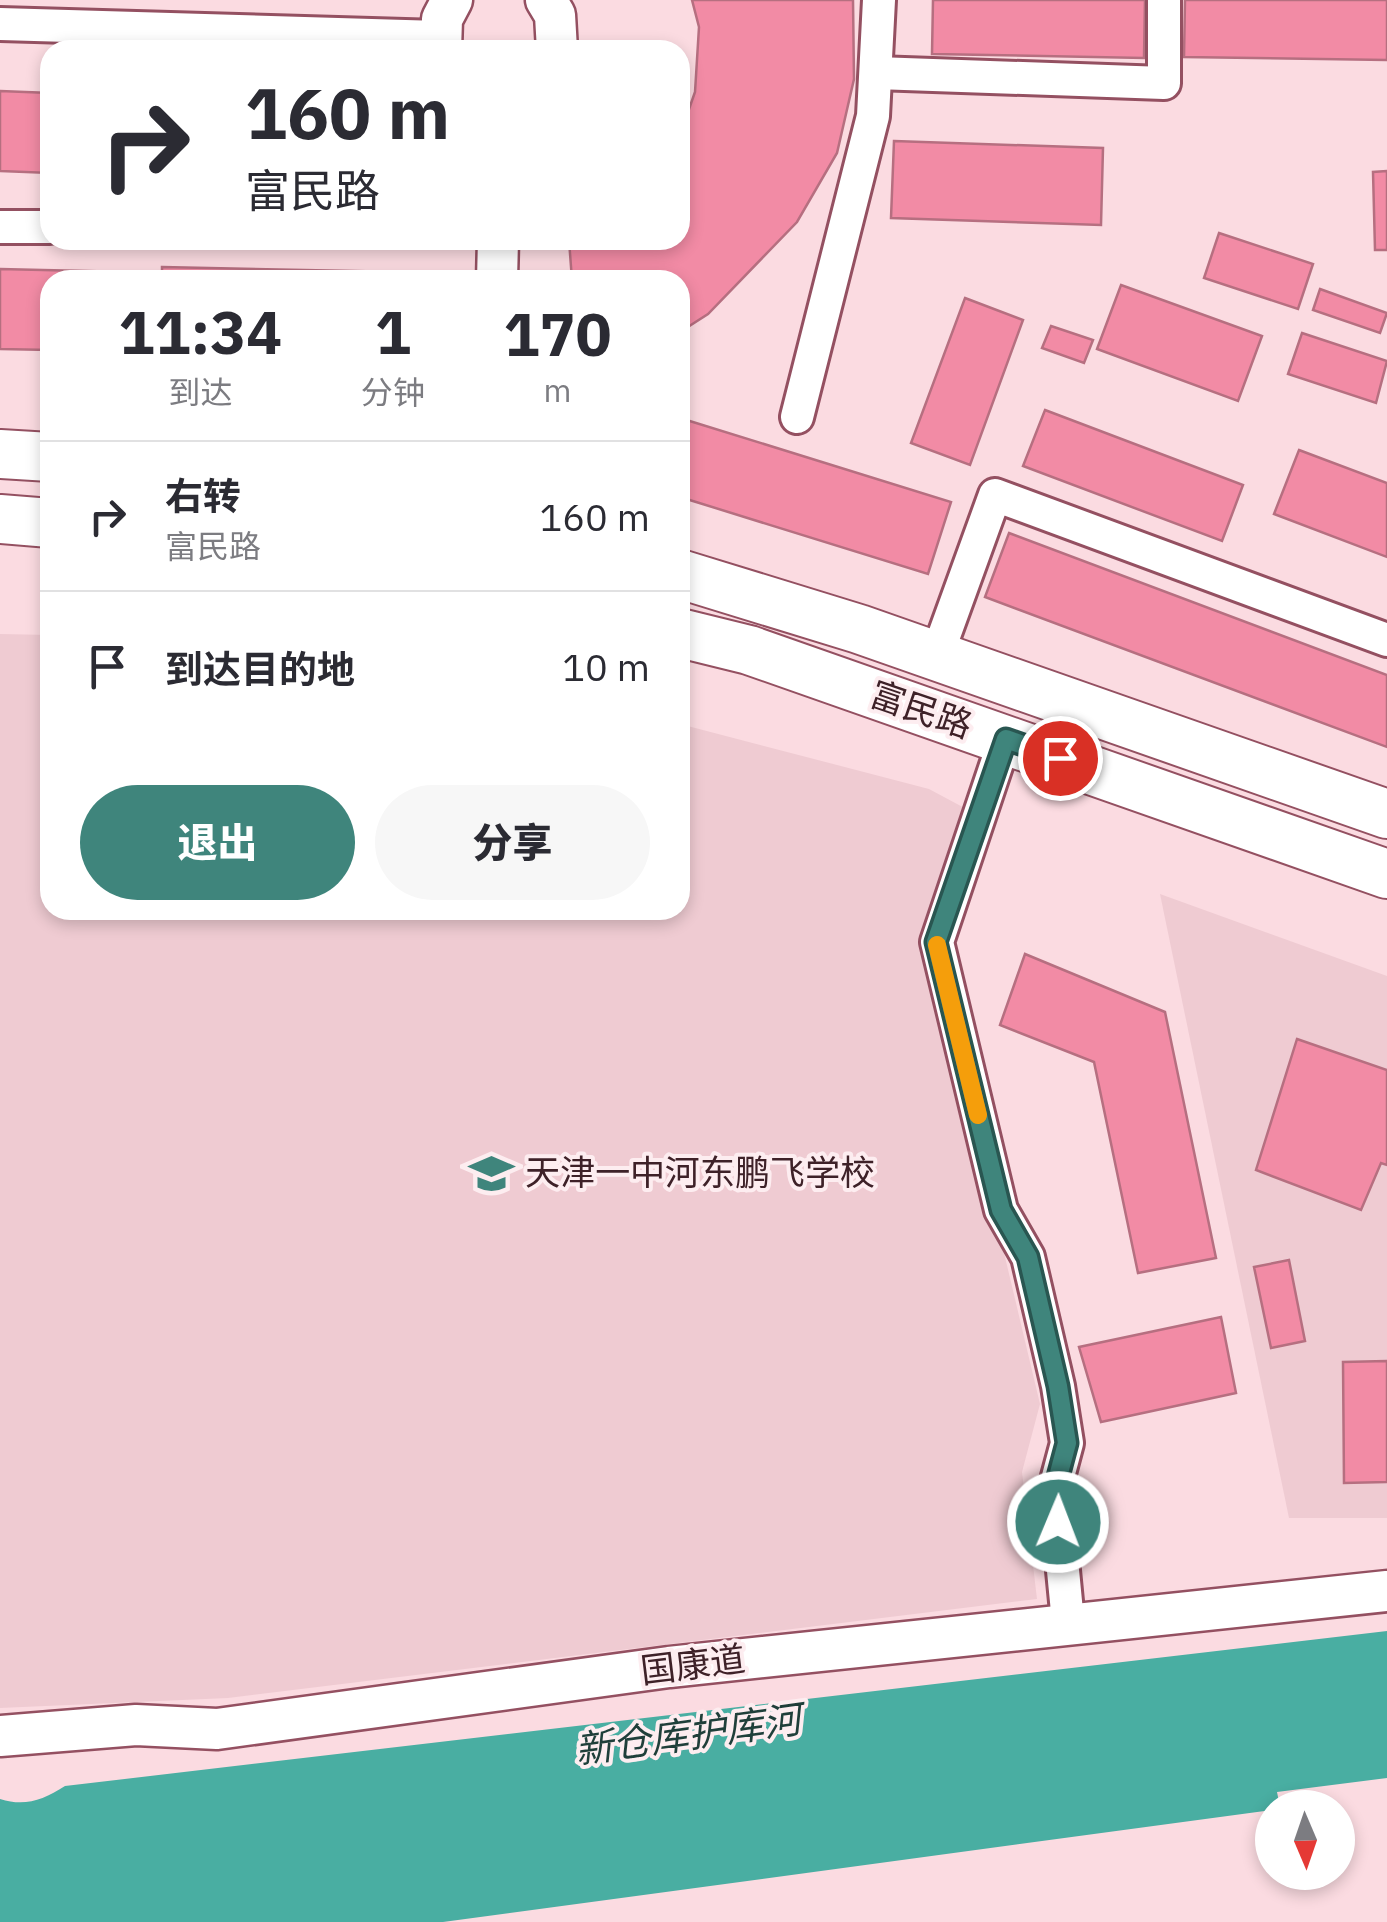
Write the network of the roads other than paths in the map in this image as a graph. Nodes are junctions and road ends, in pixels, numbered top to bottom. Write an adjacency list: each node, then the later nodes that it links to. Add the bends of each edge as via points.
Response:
1 (546, 0): 6 (street)
2 (880, 0): 7 (street)
3 (1164, 0): 7 (street, via 1164,82)
4 (0, 24): 5 (street)
5 (444, 29)
6 (556, 40)
7 (876, 73): 10 (street, via 873,116)
8 (0, 227): 9 (street)
9 (40, 227)
10 (797, 418)
11 (0, 454): 12 (main road)
12 (40, 456)
13 (0, 519): 14 (main road)
14 (40, 523)
15 (690, 577): 18 (main road, 富民路)
16 (690, 635): 19 (main road, 富民路)
17 (1387, 640): 18 (street, via 995,494)
18 (936, 655): 20 (main road, 富民路)
19 (1006, 739): 21 (main road, 富民路); 23 (street, via 936,942 1001,1210 1028,1257 1058,1386 1067,1443 1055,1488)
20 (1387, 814)
21 (1387, 874)
22 (1387, 1591): 23 (street, 国康道)
23 (1068, 1622): 24 (street, 国康道, via 669,1666 217,1730 136,1725)
24 (0, 1736)

